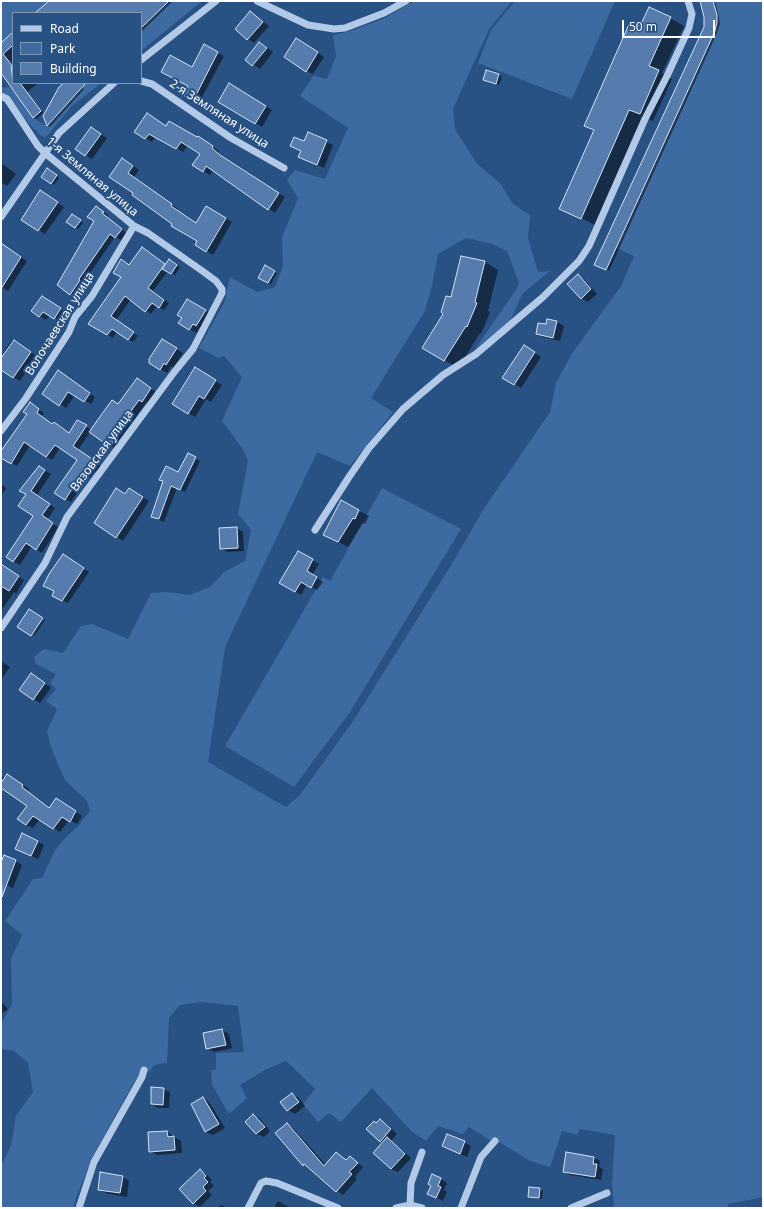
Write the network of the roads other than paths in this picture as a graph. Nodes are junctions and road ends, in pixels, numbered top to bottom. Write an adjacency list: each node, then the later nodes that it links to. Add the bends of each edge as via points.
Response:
1 (216, 1): 5 (street)
2 (257, 1): 3 (street, via 308,25 334,29 345,28 384,14)
3 (406, 1)
4 (688, 1): 15 (street, via 692,14 689,28 645,119 589,246 579,261 543,297 476,354 443,375 403,409 348,477)
5 (142, 59)
6 (142, 81): 10 (street, 2-я Земляная улица, via 152,84 231,138)
7 (113, 84): 9 (street, via 59,133)
8 (1, 96): 9 (street, 1-я Земляная улица, via 6,99)
9 (45, 153): 11 (street); 12 (street, 1-я Земляная улица)
10 (284, 168)
11 (1, 217)
12 (134, 226): 13 (street, 1-я Земляная улица, via 201,270); 14 (street, Волочаевская улица, via 92,296 75,317 69,332)
13 (222, 289): 16 (street, Вязовская улица, via 222,294 193,349 67,517 45,563)
14 (1, 431)
15 (315, 530)
16 (1, 628)
17 (144, 1070): 22 (street, via 94,1162)
18 (495, 1141): 27 (street, via 481,1157)
19 (422, 1152): 21 (street, via 411,1183)
20 (607, 1192): 28 (street)
21 (410, 1205): 25 (street); 26 (street)
22 (79, 1208)
23 (248, 1208): 24 (street, via 261,1183 266,1181)
24 (338, 1208)
25 (396, 1208)
26 (422, 1208)
27 (461, 1208)
28 (571, 1208)

